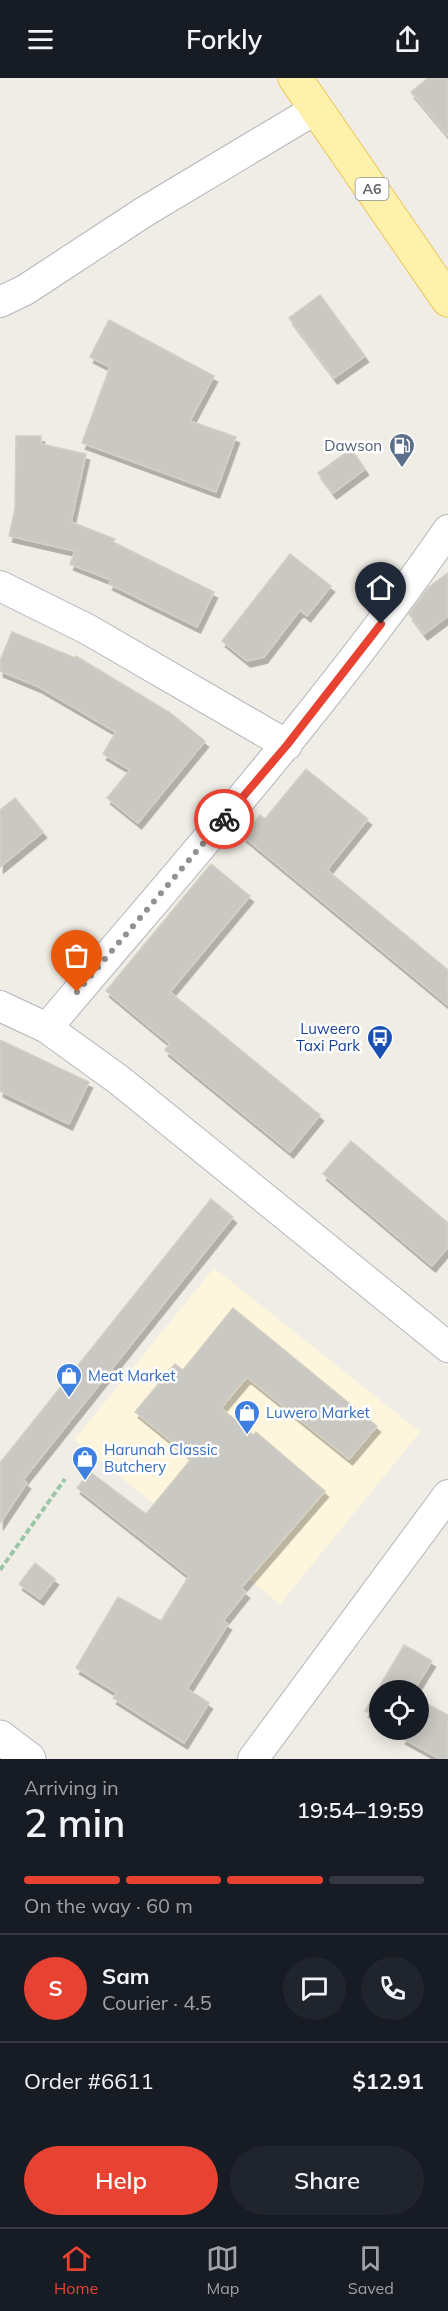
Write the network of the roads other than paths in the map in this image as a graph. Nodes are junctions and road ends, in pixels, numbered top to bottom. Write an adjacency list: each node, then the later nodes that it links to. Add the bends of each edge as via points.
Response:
1 (295, 78): 2 (main road, A6)
2 (316, 109): 3 (main road, A6); 4 (street)
3 (448, 300)
4 (0, 302)
5 (448, 530): 7 (street, via 408,589)
6 (0, 586): 7 (street, via 87,629)
7 (287, 745): 9 (street)
8 (0, 1006): 9 (street)
9 (47, 1028): 10 (street, via 119,1080)
10 (448, 1347)
11 (448, 1495): 14 (street)
12 (0, 1737): 13 (main road)
13 (29, 1759)
14 (253, 1759)

